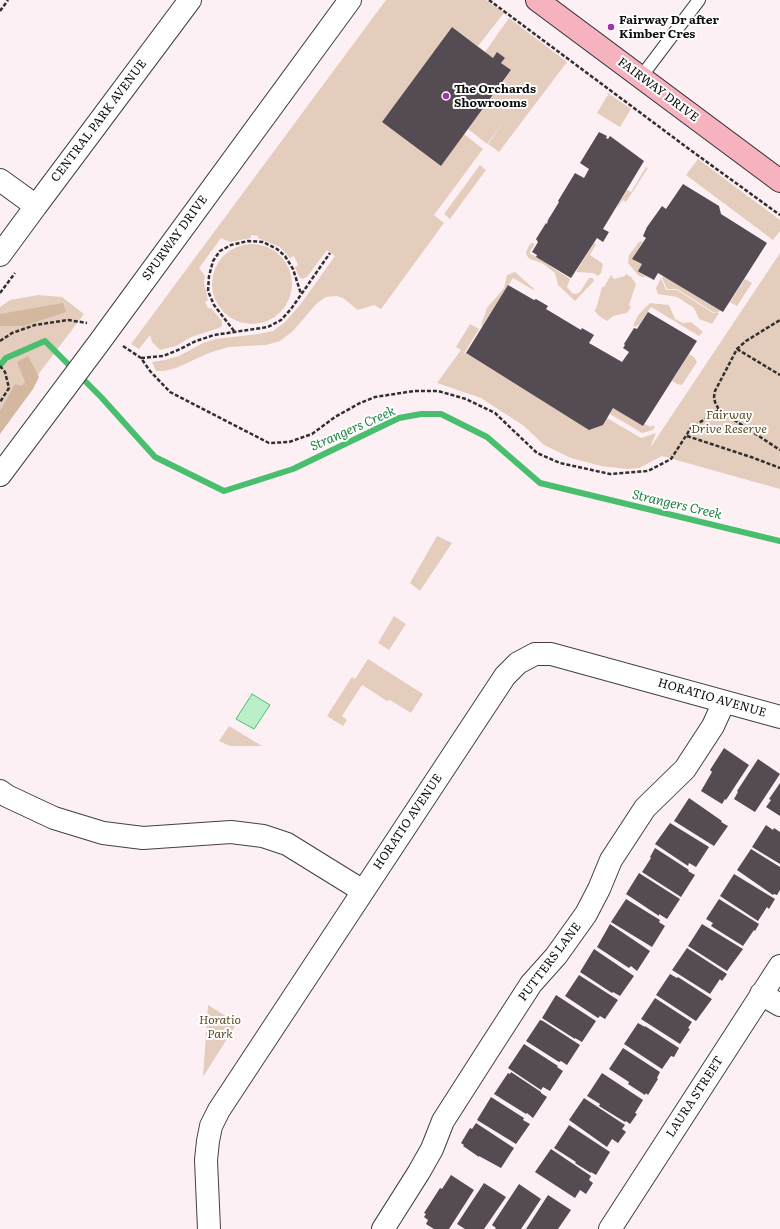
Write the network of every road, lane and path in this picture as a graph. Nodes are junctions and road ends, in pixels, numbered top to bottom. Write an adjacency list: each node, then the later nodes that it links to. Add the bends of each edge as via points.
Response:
1 (8, 0): 7 (path)
2 (190, 0): 11 (street, CENTRAL PARK AVENUE)
3 (350, 0): 18 (street, SPURWAY DRIVE)
4 (489, 0): 12 (path)
5 (537, 0): 8 (street, FAIRWAY DRIVE)
6 (699, 0): 8 (lane)
7 (0, 11)
8 (641, 77): 10 (street, FAIRWAY DRIVE)
9 (0, 180): 11 (street)
10 (780, 181)
11 (36, 206): 14 (street, CENTRAL PARK AVENUE)
12 (780, 215)
13 (330, 253): 15 (path)
14 (0, 255)
15 (301, 294): 17 (path, via 281,320 268,327); 17 (path, via 293,269 277,249 262,242 248,241 220,251 213,261 208,291 214,305)
16 (780, 320): 20 (path)
17 (234, 331): 21 (path, via 208,337 163,356)
18 (98, 334): 19 (path, via 68,320 35,325 12,333); 21 (path); 29 (street, SPURWAY DRIVE, via 58,397)
19 (0, 341)
20 (737, 349): 23 (path); 25 (path, via 715,391 715,402)
21 (141, 358): 26 (path, via 170,392 268,443 289,442 312,434 335,416 376,397 414,391 438,391 466,399 495,413 537,453 560,463 610,474 648,471 671,459)
22 (0, 366): 24 (path, via 5,372 9,388)
23 (780, 375)
24 (0, 402)
25 (719, 410): 26 (path, via 691,428); 27 (path)
26 (687, 436): 28 (path)
27 (780, 450)
28 (780, 468)
29 (0, 475)
30 (724, 702): 31 (street, HORATIO AVENUE); 33 (street, HORATIO AVENUE, via 551,654 534,654 518,663 505,676); 38 (street, PUTTERS LANE, via 713,726 685,769 645,808 611,860 586,914 556,956 531,984 491,1046 443,1121 432,1149)
31 (780, 717)
32 (0, 791): 33 (street, via 54,818 103,833 143,838 231,832 263,836 287,844)
33 (363, 891): 37 (street, HORATIO AVENUE, via 211,1126 206,1160)
34 (780, 966): 35 (street, LAURA STREET)
35 (761, 994): 36 (street); 39 (street, LAURA STREET)
36 (780, 1005)
37 (209, 1229)
38 (383, 1229)
39 (610, 1229)

